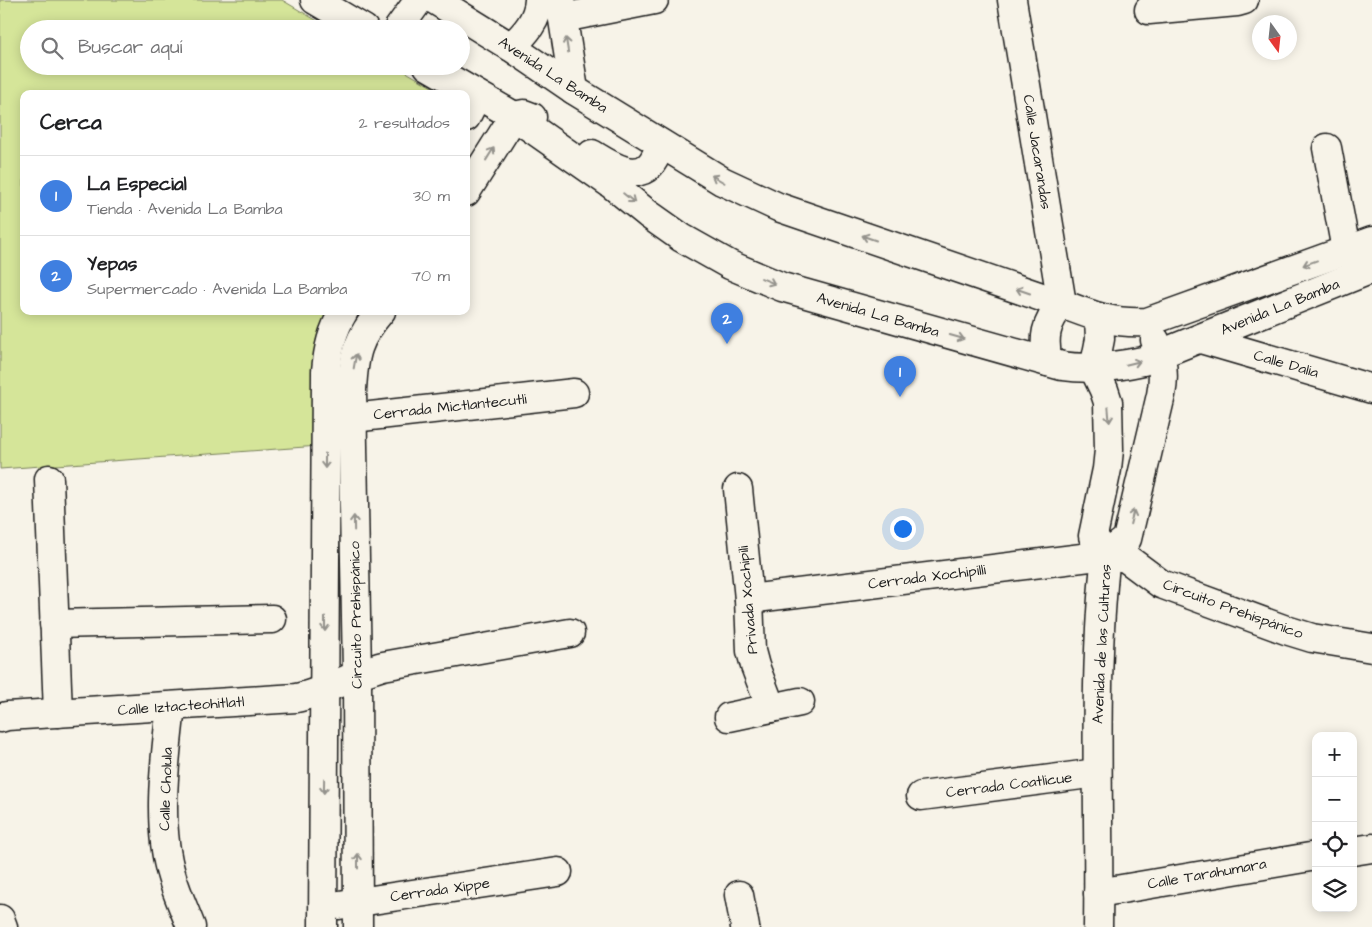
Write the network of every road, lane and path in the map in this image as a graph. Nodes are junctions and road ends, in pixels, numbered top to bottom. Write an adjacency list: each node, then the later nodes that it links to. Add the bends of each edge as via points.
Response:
1 (315, 0): 10 (street)
2 (419, 0): 11 (street)
3 (435, 0): 12 (street, Avenida La Bamba)
4 (539, 0): 14 (street, via 530,27)
5 (654, 0): 8 (street)
6 (1012, 0): 26 (street, Calle Jacarandas)
7 (1244, 0): 9 (street)
8 (562, 9): 17 (street, one-way to 8)
9 (1149, 10)
10 (349, 20)
11 (405, 20)
12 (467, 20)
13 (470, 22): 14 (street, Avenida La Bamba)
14 (511, 47): 17 (street, Avenida La Bamba)
15 (438, 75): 16 (street, Avenida La Bamba)
16 (454, 90)
17 (574, 90): 20 (street, Avenida La Bamba)
18 (472, 106): 19 (street, Avenida La Bamba)
19 (514, 116): 20 (street, via 529,116 614,168 627,171 650,165); 22 (street, one-way to 19); 33 (street, Avenida La Bamba, one-way to 33, via 682,238 730,265 782,287)
20 (661, 144): 26 (street, Avenida La Bamba, one-way to 20, via 778,207 722,181)
21 (1327, 148): 24 (street)
22 (470, 186)
23 (1372, 240): 24 (street, Avenida La Bamba)
24 (1346, 250): 30 (street, Avenida La Bamba, one-way to 30)
25 (1372, 269): 31 (street, Avenida La Bamba)
26 (1062, 304): 29 (street, Avenida La Bamba); 33 (street, via 1053,315 1046,334)
27 (342, 315): 37 (street, Circuito Prehispánico, via 332,334 326,371)
28 (378, 315): 37 (street, Circuito Prehispánico, one-way to 28, via 361,338)
29 (1099, 318): 30 (street, Avenida La Bamba); 34 (street, via 1100,339)
30 (1147, 322): 32 (street)
31 (1201, 339): 32 (street, Avenida La Bamba); 35 (street, Calle Dalia)
32 (1162, 355): 34 (street, Avenida La Bamba, one-way to 32, via 1121,366); 40 (street, one-way to 32, via 1126,539 1163,385)
33 (1048, 362): 34 (street, Avenida La Bamba)
34 (1094, 369): 40 (street, Avenida de las Culturas, one-way to 40, via 1108,402 1110,430 1107,469 1093,536)
35 (1372, 389)
36 (574, 393): 37 (street, Cerrada Mictlantecutli)
37 (339, 419): 46 (street, Circuito Prehispánico, one-way to 37); 47 (street, Circuito Prehispánico, one-way to 47)
38 (48, 479): 43 (street)
39 (738, 488): 41 (street, Privada Xochipili)
40 (1106, 555): 41 (street, Cerrada Xochipilli); 45 (street, Circuito Prehispánico, via 1126,558 1161,584 1286,630 1312,638); 54 (street, Avenida de las Culturas, via 1100,601)
41 (749, 598): 50 (street, Privada Xochipili, via 751,651)
42 (272, 619): 43 (street)
43 (54, 624): 51 (street)
44 (570, 633): 46 (street, Calle Iztacteohitlatl, via 402,662)
45 (1372, 648)
46 (357, 674): 47 (street, Calle Iztacteohitlatl); 62 (street, Circuito Prehispánico, one-way to 46)
47 (325, 689): 49 (street, Calle Iztacteohitlatl, via 296,698); 63 (street, Circuito Prehispánico, one-way to 63)
48 (800, 702): 50 (street)
49 (171, 707): 51 (street, Calle Iztacteohitlatl); 66 (street, Calle Cholula, via 165,840 172,878)
50 (771, 708): 52 (street)
51 (58, 713): 53 (street, Calle Iztacteohitlatl)
52 (730, 717)
53 (0, 718)
54 (1097, 773): 55 (street, Cerrada Coatlicue); 60 (street, Avenida de las Culturas)
55 (921, 796)
56 (1372, 848): 57 (street)
57 (1357, 850)
58 (1312, 857): 60 (street, Calle Tarahumara)
59 (558, 872): 62 (street, Cerrada Xippe)
60 (1098, 893): 68 (street, Avenida de las Culturas)
61 (739, 895): 67 (street)
62 (358, 914): 63 (street, Cerrada Xippe)
63 (323, 917)
64 (0, 919): 65 (street)
65 (3, 927)
66 (191, 927)
67 (746, 927)
68 (1098, 927)

